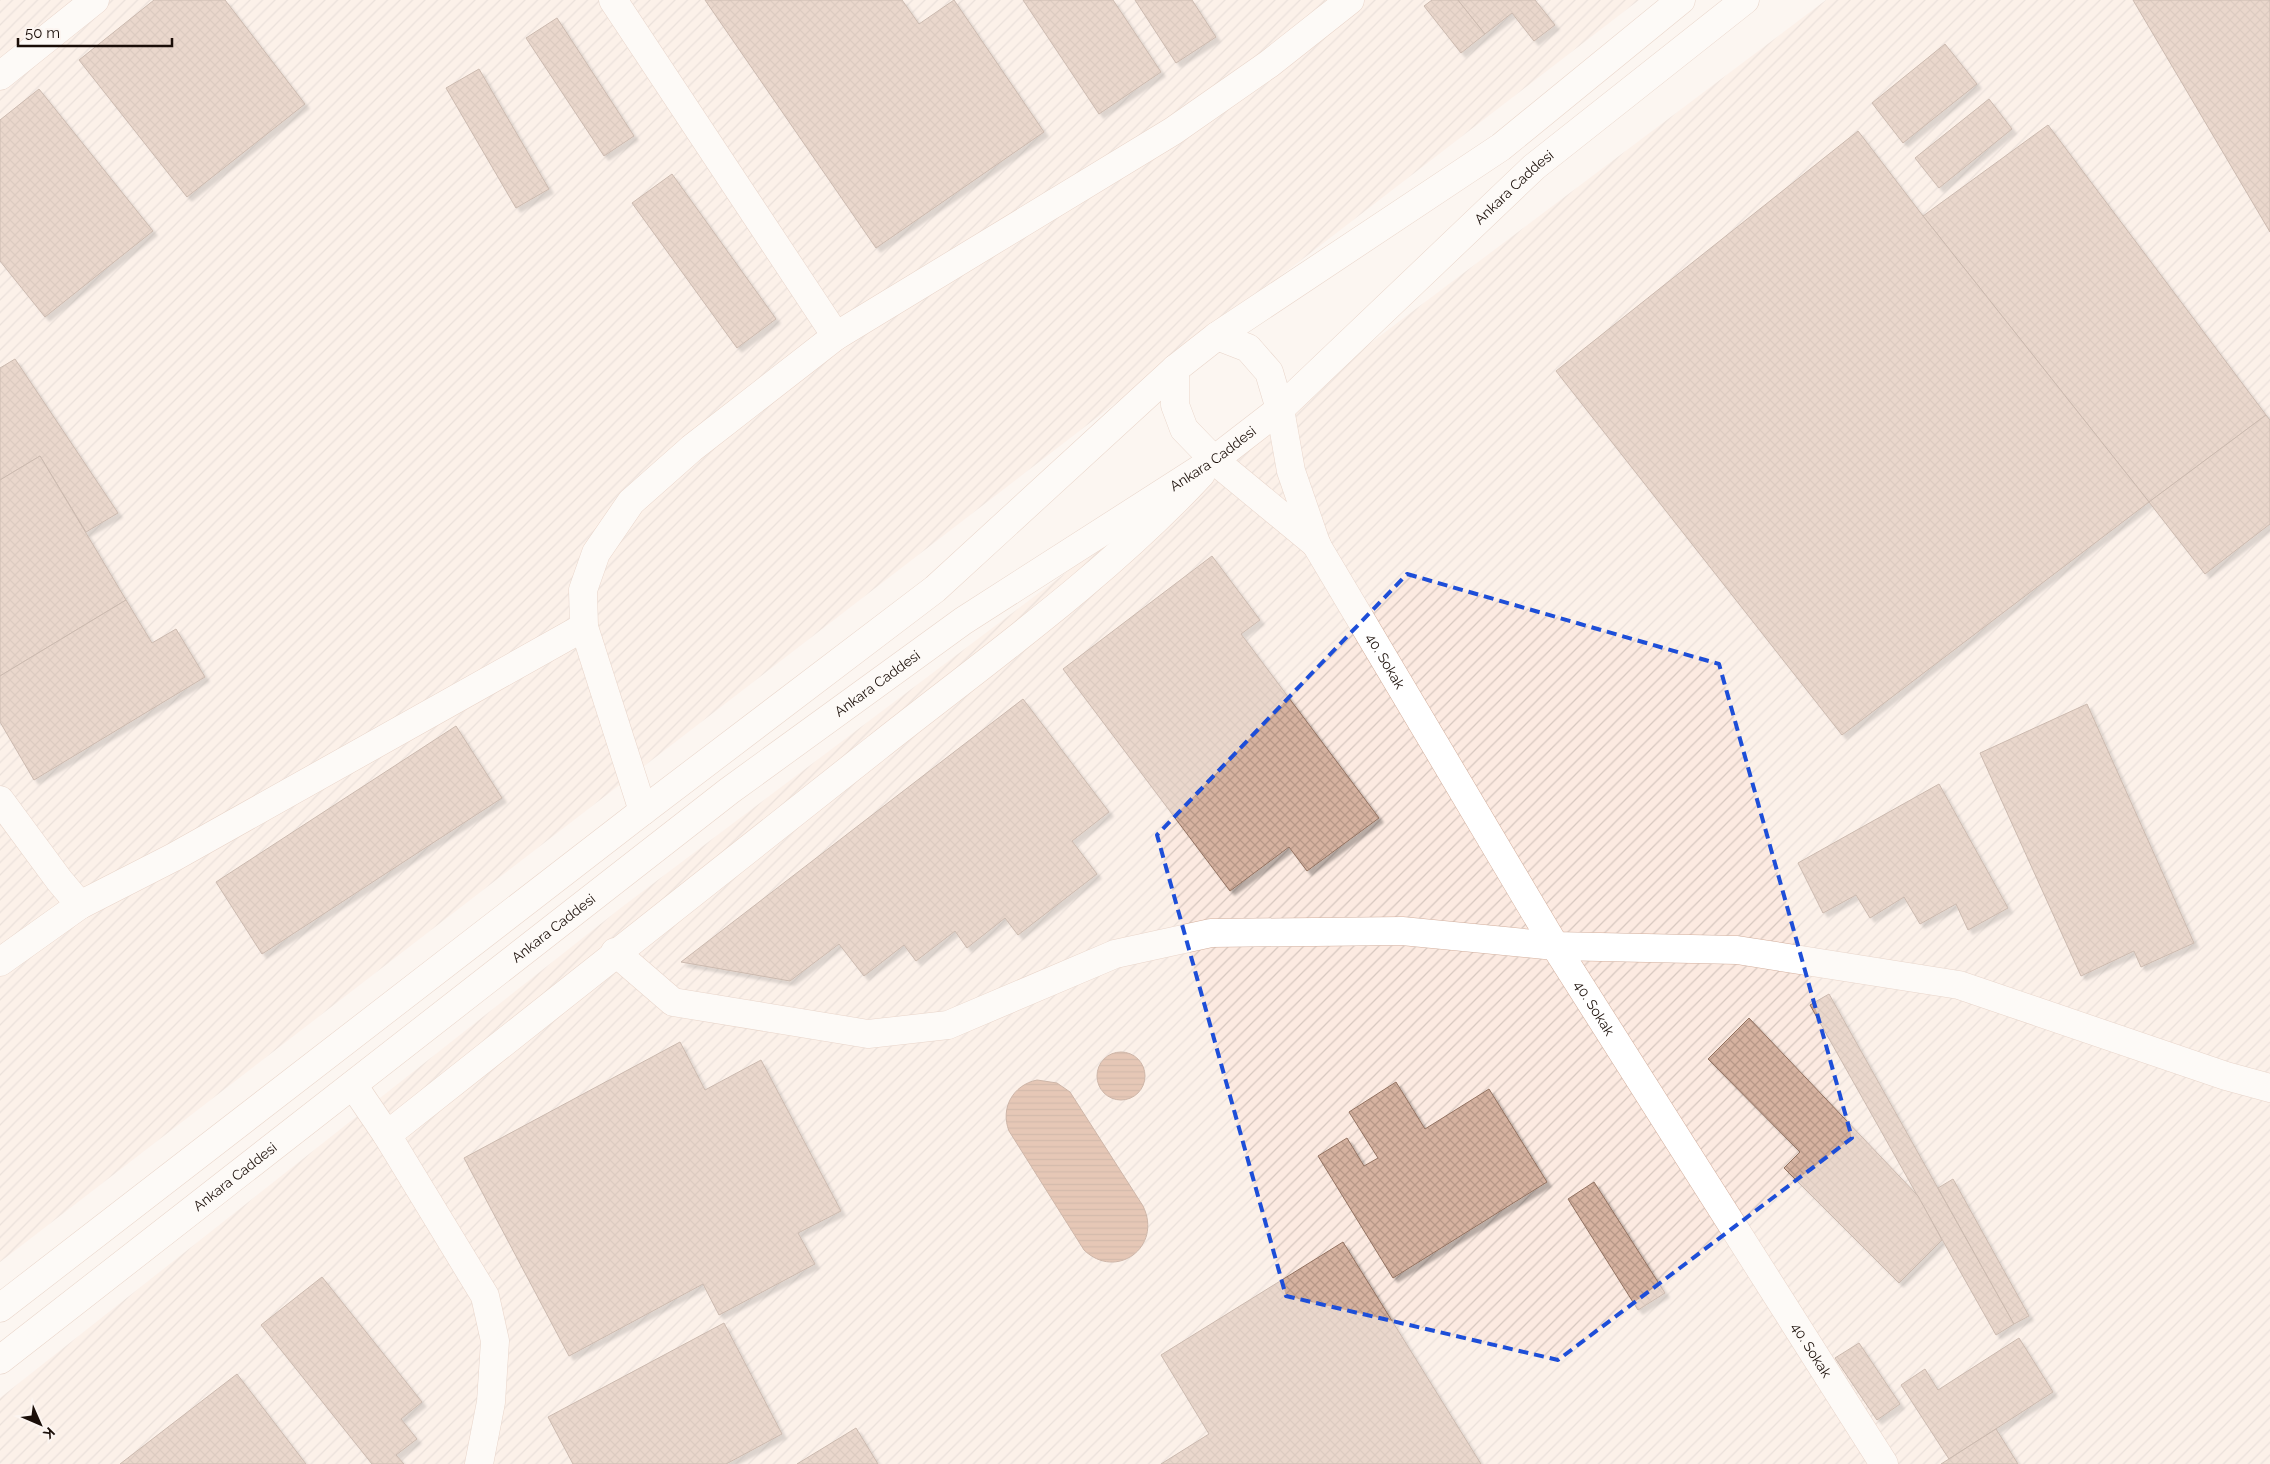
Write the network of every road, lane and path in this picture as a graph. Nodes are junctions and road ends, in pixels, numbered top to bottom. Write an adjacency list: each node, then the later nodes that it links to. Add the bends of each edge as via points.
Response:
1 (95, 0): 6 (main road)
2 (612, 0): 7 (main road)
3 (1350, 0): 7 (main road, via 1269,64 1173,131)
4 (1681, 0): 8 (main road, via 1501,147)
5 (1745, 0): 10 (main road, Ankara Caddesi, via 1534,167)
6 (0, 76)
7 (836, 336): 13 (main road, via 692,448 631,502 596,553 583,590)
8 (1217, 336): 9 (main road); 10 (main road, via 1248,348 1269,372)
9 (1175, 369): 11 (main road, via 1175,406 1184,429); 15 (main road, via 935,589)
10 (1280, 408): 11 (main road, Ankara Caddesi); 12 (main road, via 1291,471)
11 (1214, 460): 12 (main road); 18 (main road, via 1166,511 1078,588); 20 (main road, Ankara Caddesi, via 946,633 729,791)
12 (1317, 546): 17 (main road, 40. Sokak)
13 (584, 627): 15 (main road); 16 (main road, via 174,857)
14 (0, 800): 16 (main road)
15 (643, 811): 23 (main road)
16 (80, 905): 19 (main road)
17 (1555, 946): 18 (main road, via 1402,931 1211,934 1115,954 948,1025 868,1034 673,1002); 21 (main road, via 1737,950 1959,986); 26 (main road, 40. Sokak)
18 (615, 952): 22 (main road)
19 (0, 962)
20 (353, 1085): 22 (main road); 24 (main road, Ankara Caddesi)
21 (2270, 1088)
22 (388, 1135): 25 (main road, via 485,1296 495,1341 491,1402)
23 (0, 1308)
24 (0, 1360)
25 (479, 1464)
26 (1884, 1464)

